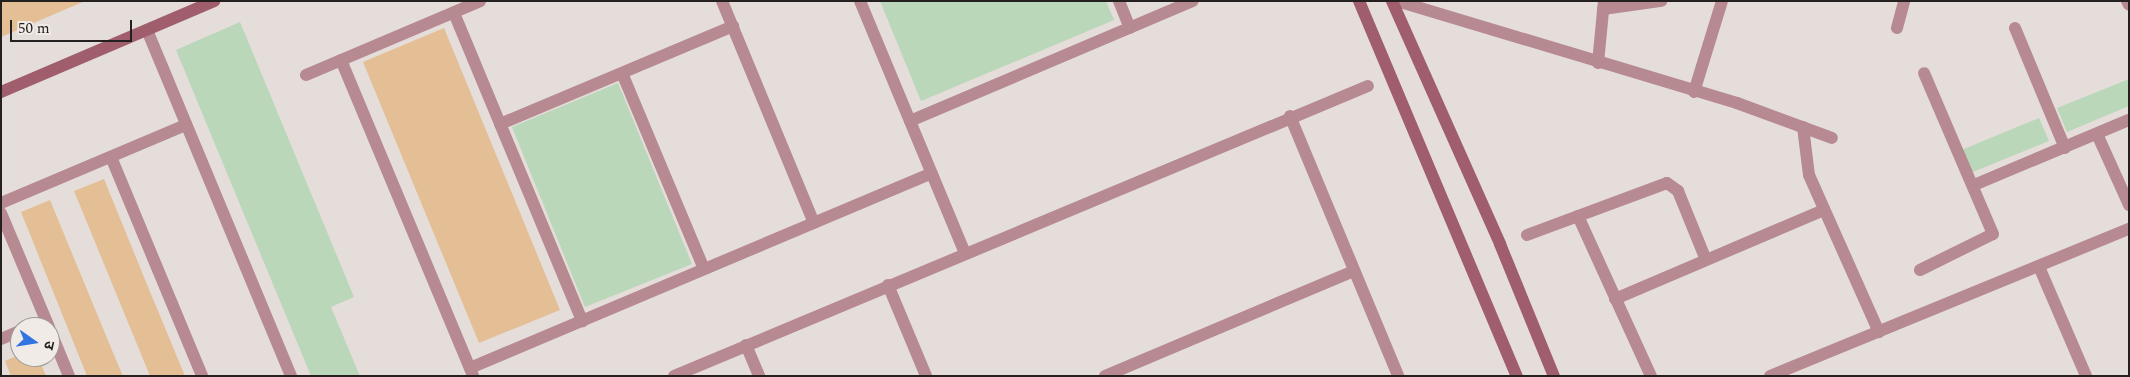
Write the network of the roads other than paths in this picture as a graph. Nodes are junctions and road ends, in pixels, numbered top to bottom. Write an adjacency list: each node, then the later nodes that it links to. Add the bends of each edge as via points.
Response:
1 (214, 1): 21 (main road)
2 (480, 1): 16 (street)
3 (722, 1): 17 (street)
4 (860, 1): 31 (street)
5 (1119, 1): 18 (street)
6 (1193, 1): 18 (street)
7 (1359, 1): 72 (main road)
8 (1392, 1): 73 (main road, via 1500,244)
9 (1397, 1): 23 (street)
10 (1661, 1): 14 (street)
11 (1722, 1): 29 (street)
12 (1904, 1): 19 (street)
13 (2127, 1): 15 (street)
14 (1604, 5): 23 (street)
15 (2129, 5)
16 (454, 12): 22 (street); 33 (street)
17 (733, 26): 24 (street); 47 (street)
18 (1130, 28): 31 (street)
19 (1898, 28)
20 (2014, 28): 38 (street)
21 (147, 30): 28 (main road); 34 (street)
22 (341, 60): 26 (street); 63 (street)
23 (1598, 63): 29 (street)
24 (622, 73): 33 (street); 53 (street)
25 (1924, 73): 41 (street)
26 (306, 75)
27 (1368, 86): 30 (street)
28 (1, 92)
29 (1694, 92): 35 (street, via 1737,103)
30 (1290, 116): 50 (street); 55 (street)
31 (910, 120): 40 (street)
32 (2129, 120): 36 (street)
33 (500, 124): 59 (street)
34 (186, 125): 39 (street); 66 (street)
35 (1803, 128): 37 (street); 44 (street, via 1809,175)
36 (2097, 134): 38 (street); 43 (street)
37 (1832, 138)
38 (2065, 148): 41 (street)
39 (111, 157): 42 (street); 65 (street)
40 (932, 173): 47 (street); 50 (street)
41 (1974, 185): 54 (street, via 1993,234)
42 (1, 203)
43 (2129, 205)
44 (1824, 210): 51 (street); 60 (street)
45 (1, 213): 58 (street)
46 (1578, 216): 49 (street); 51 (street, via 1667,183 1678,191); 57 (street)
47 (814, 222): 53 (street)
48 (2129, 230): 52 (street)
49 (1527, 235)
50 (965, 253): 56 (street)
51 (1706, 260): 57 (street)
52 (2040, 268): 60 (street); 76 (street)
53 (704, 269): 59 (street)
54 (1920, 270)
55 (1354, 271): 70 (street); 71 (street)
56 (888, 286): 61 (street); 69 (street)
57 (1615, 299): 74 (street)
58 (44, 317)
59 (582, 321): 63 (street)
60 (1879, 332): 75 (street)
61 (746, 345): 67 (street); 68 (street)
62 (60, 355): 64 (street)
63 (471, 372)
64 (69, 376)
65 (202, 376)
66 (291, 376)
67 (674, 376)
68 (759, 376)
69 (926, 376)
70 (1105, 376)
71 (1398, 376)
72 (1517, 376)
73 (1554, 376)
74 (1651, 376)
75 (1770, 376)
76 (2086, 376)

